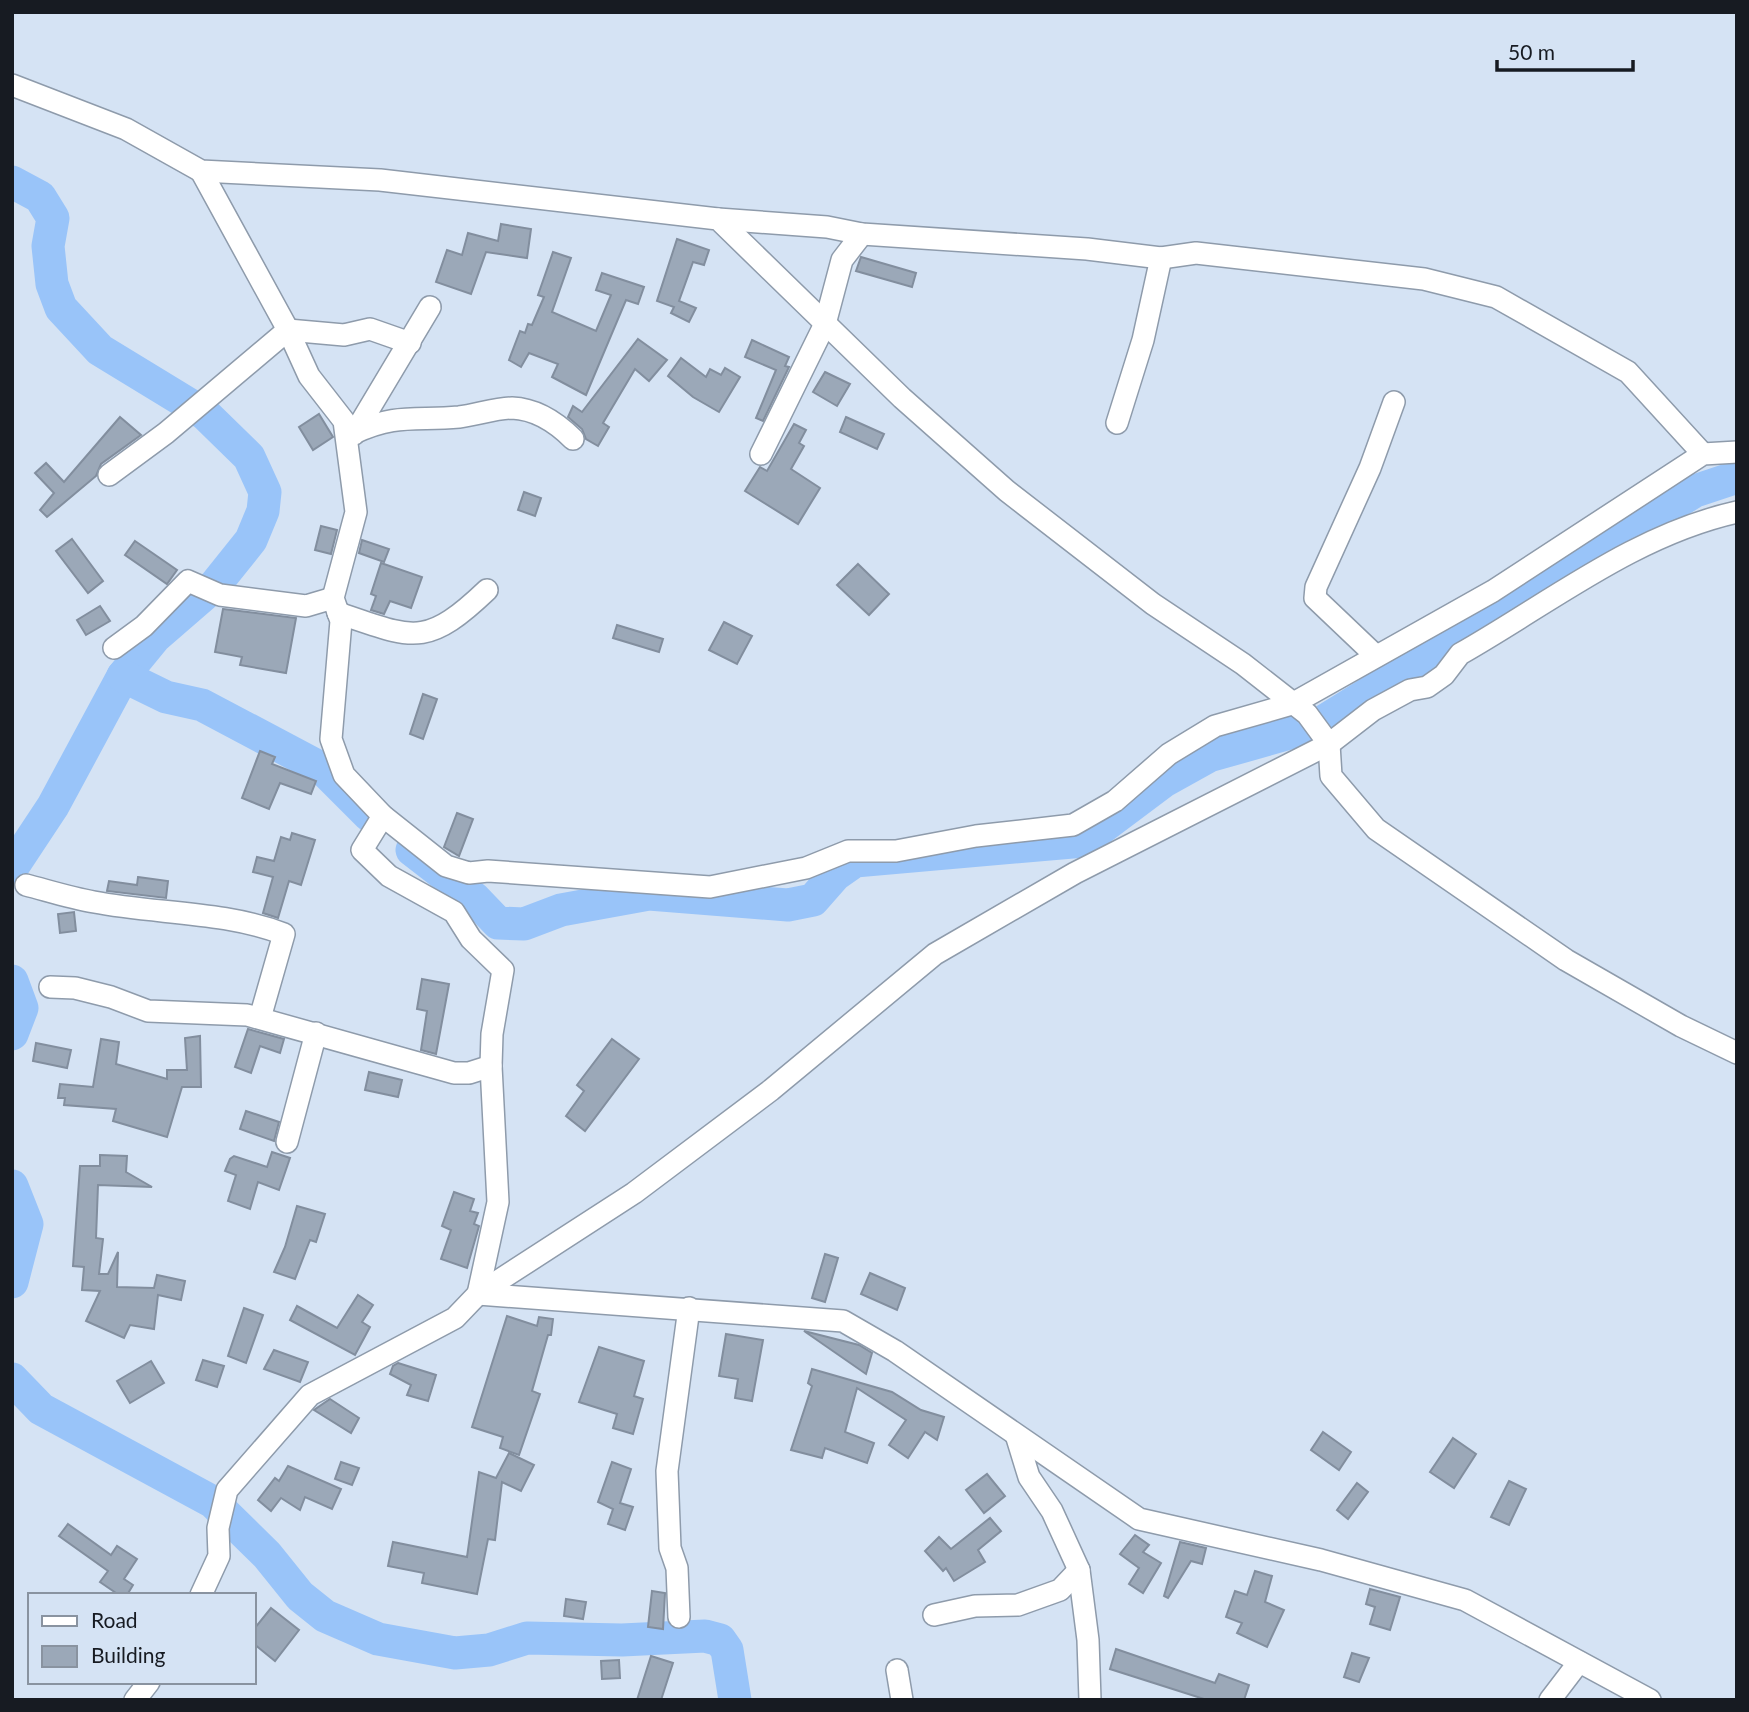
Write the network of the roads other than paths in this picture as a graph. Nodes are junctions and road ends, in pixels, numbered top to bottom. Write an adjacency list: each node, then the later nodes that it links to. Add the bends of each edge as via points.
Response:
1 (12, 85): 2 (street, via 126,129)
2 (201, 172): 3 (street, via 380,180); 8 (street)
3 (718, 219): 4 (street); 7 (street)
4 (862, 234): 5 (street); 7 (street, via 842,260)
5 (1161, 258): 11 (street, via 1143,340); 16 (street, via 1196,253 1370,271 1496,297 1628,372)
6 (430, 307): 9 (street)
7 (825, 324): 15 (street); 23 (street, via 1007,491)
8 (288, 330): 9 (street, via 344,335 370,329); 12 (street, via 309,376 344,421); 17 (street)
9 (410, 343): 12 (street)
10 (1394, 402): 22 (street, via 1315,598)
11 (1117, 424)
12 (350, 438): 13 (street, via 379,421 450,418 512,408 555,421); 20 (street, via 356,512)
13 (573, 439)
14 (1737, 452): 16 (street)
15 (761, 454)
16 (1703, 454): 22 (street, via 1493,591)
17 (109, 475)
18 (1737, 512): 24 (street, via 1627,553 1460,654 1444,675 1427,687 1410,690 1373,710)
19 (487, 590): 20 (street, via 444,626 416,635)
20 (335, 605): 21 (street, via 306,606 220,595 188,581 144,626); 25 (street, via 341,621 331,738 345,775)
21 (114, 648)
22 (1376, 656): 23 (street)
23 (1292, 704): 24 (street, via 1307,714); 25 (street, via 1215,726 1169,754 1115,801 1073,825 976,836 896,852 848,851 806,868 710,887 470,873 446,866)
24 (1329, 744): 30 (street, via 1331,776 1376,829 1566,960); 33 (street, via 1075,873 935,954 771,1090 634,1194)
25 (383, 816): 31 (street, via 362,850 389,876 454,912 471,939 503,970)
26 (26, 885): 28 (street, via 95,902 158,909 284,934)
27 (50, 987): 28 (street, via 99,994 148,1011)
28 (260, 1018): 29 (street)
29 (317, 1033): 31 (street, via 454,1073); 32 (street)
30 (1737, 1053)
31 (491, 1066): 33 (street, via 498,1202)
32 (287, 1142)
33 (478, 1294): 34 (street); 37 (street, via 455,1318 310,1395 227,1490 218,1528 219,1556)
34 (689, 1308): 35 (street, via 843,1321 895,1351); 39 (street, via 667,1471)
35 (1017, 1438): 36 (street, via 1029,1477 1052,1511); 40 (street, via 1139,1519 1321,1560 1465,1600)
36 (1079, 1570): 38 (street, via 1060,1590 1018,1605 975,1606); 45 (street)
37 (202, 1593)
38 (934, 1615)
39 (679, 1617)
40 (1579, 1662): 46 (street); 47 (street)
41 (897, 1670): 44 (street)
42 (147, 1684): 43 (street)
43 (135, 1700)
44 (902, 1700)
45 (1090, 1700)
46 (1550, 1700)
47 (1650, 1700)

